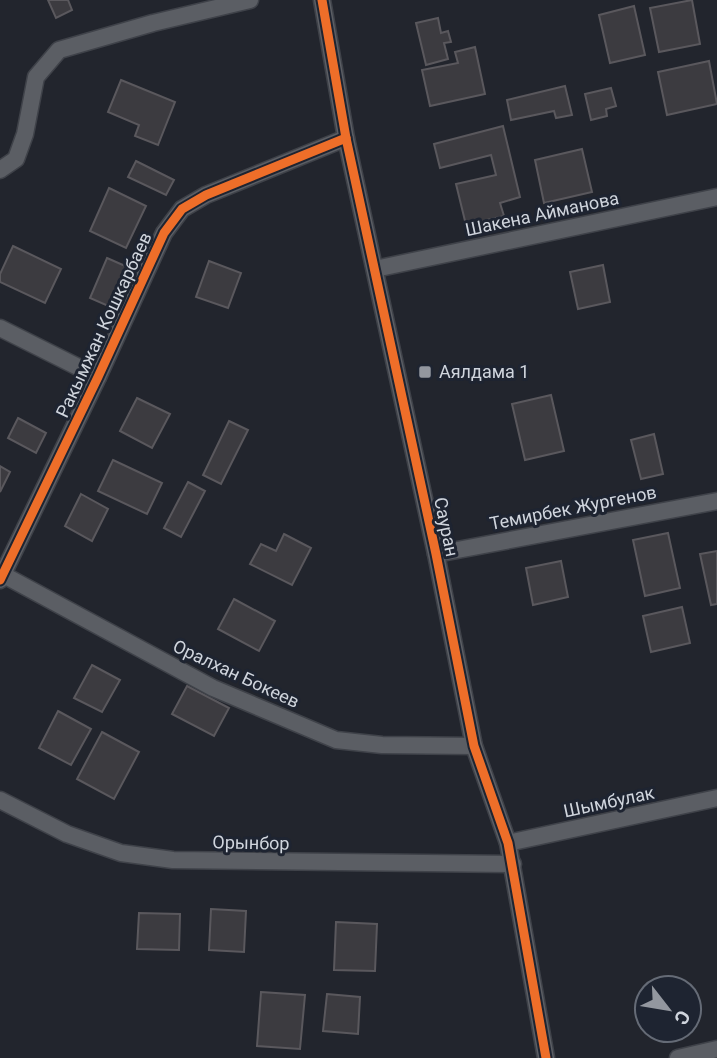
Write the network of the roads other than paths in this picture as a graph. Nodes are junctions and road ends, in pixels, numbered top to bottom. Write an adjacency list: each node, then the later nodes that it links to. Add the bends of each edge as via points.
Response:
1 (250, 0): 4 (street, via 60,50 36,77 16,159)
2 (322, 0): 3 (street, Сауран)
3 (346, 138): 6 (street, Сауран); 8 (street, Ракымжан Кошкарбаев, via 182,209 163,233)
4 (0, 170)
5 (717, 197): 6 (street, Шакена Айманова)
6 (375, 269): 10 (street, Сауран)
7 (0, 328): 8 (street)
8 (98, 377): 11 (street, Ракымжан Кошкарбаев)
9 (717, 501): 10 (street, Темирбек Жургенов)
10 (436, 554): 12 (street, Сауран)
11 (1, 576): 12 (street, Оралхан Бокеев, via 213,688 336,740)
12 (474, 746): 15 (street, Сауран)
13 (717, 798): 15 (street, Шымбулак)
14 (0, 800): 16 (street, Орынбор, via 67,834 121,853 173,860)
15 (508, 843): 16 (street, Сауран)
16 (513, 864): 18 (street, Сауран)
17 (717, 1049): 19 (street)
18 (546, 1058)
19 (678, 1058)

